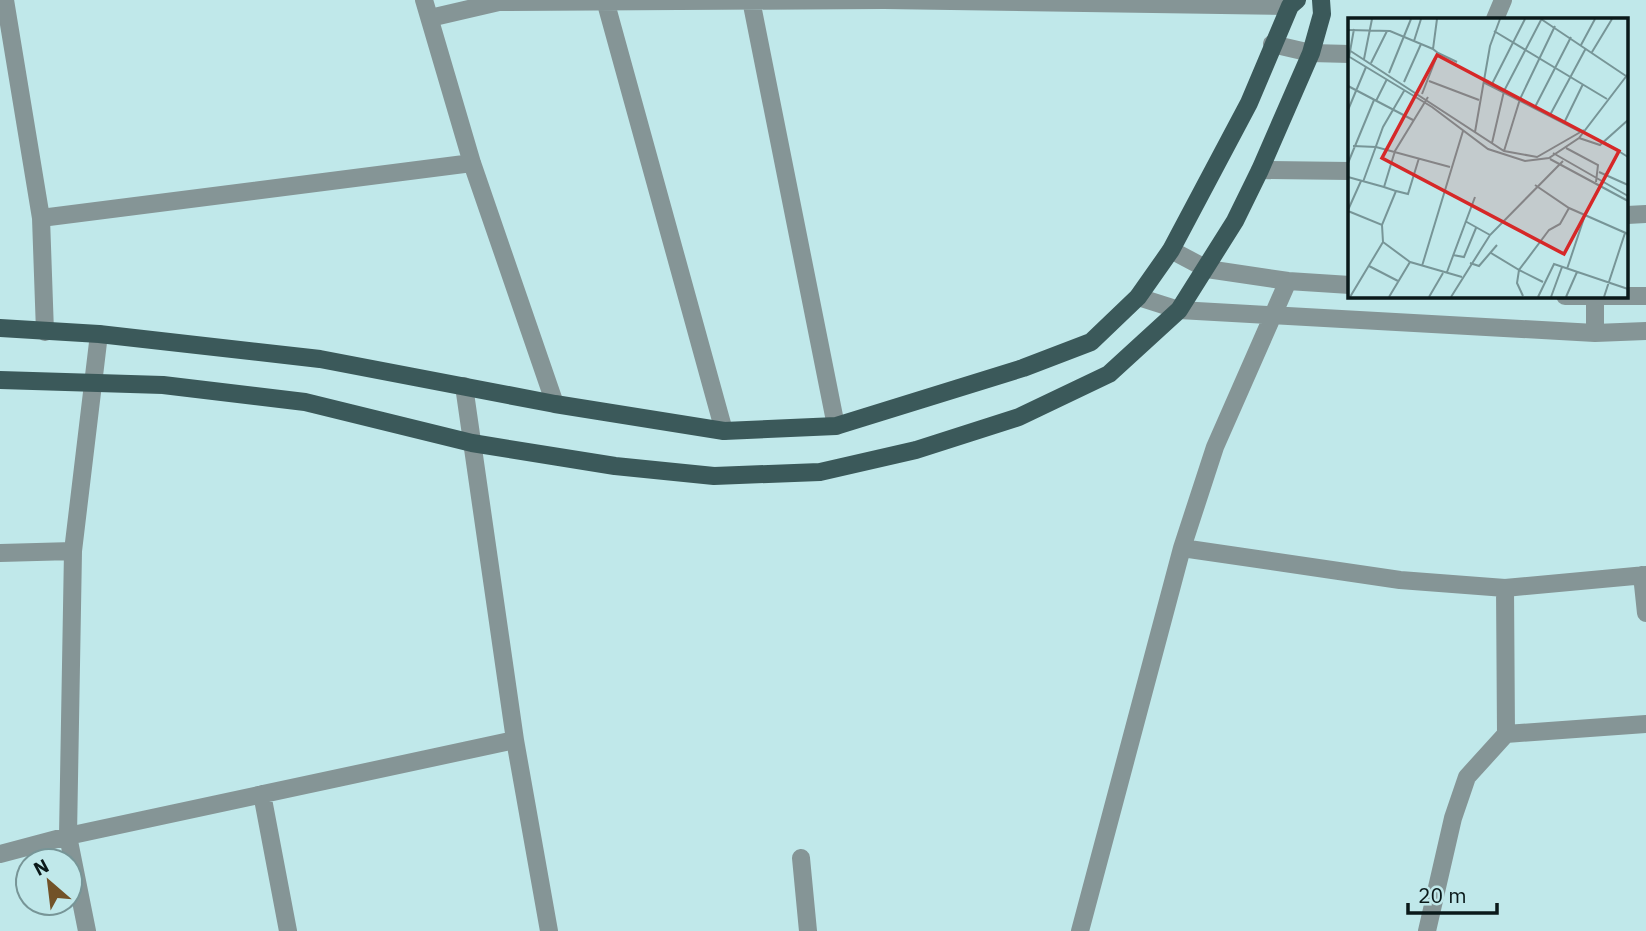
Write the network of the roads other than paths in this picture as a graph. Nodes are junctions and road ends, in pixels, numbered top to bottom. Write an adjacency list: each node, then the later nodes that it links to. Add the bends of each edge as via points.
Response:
1 (5, 0): 22 (street)
2 (424, 0): 12 (street)
3 (884, 0): 8 (street); 9 (street)
4 (1321, 0): 15 (main road, via 1322,14)
5 (1503, 0): 13 (street)
6 (499, 1): 7 (street); 12 (street)
7 (605, 1): 8 (street); 43 (street)
8 (751, 1): 42 (street)
9 (1020, 1): 10 (street)
10 (1152, 2): 11 (street)
11 (1294, 3): 14 (main road)
12 (429, 18): 17 (street)
13 (1495, 18)
14 (1272, 44): 15 (street); 23 (main road, via 1249,103)
15 (1311, 53): 16 (street); 18 (main road)
16 (1348, 54)
17 (472, 163): 22 (street); 41 (street)
18 (1260, 170): 19 (street); 24 (main road)
19 (1348, 171)
20 (1646, 214): 21 (street)
21 (1628, 215)
22 (41, 218): 35 (street)
23 (1171, 250): 24 (street); 29 (main road)
24 (1207, 269): 25 (street); 31 (main road)
25 (1288, 281): 26 (street); 32 (street)
26 (1348, 285)
27 (1628, 296): 28 (street)
28 (1646, 296)
29 (1138, 297): 31 (street); 42 (main road, via 1091,342)
30 (1595, 298): 36 (street)
31 (1180, 310): 32 (street); 44 (main road, via 1109,374 1020,417 916,450 820,472 714,476)
32 (1273, 315): 36 (street); 45 (street, via 1215,447)
33 (0, 328): 35 (main road)
34 (1646, 331): 36 (street)
35 (45, 332): 37 (main road)
36 (1595, 333)
37 (99, 334): 39 (street); 40 (main road, via 320,359)
38 (0, 380): 39 (main road)
39 (95, 383): 44 (main road, via 163,385 305,402); 46 (street)
40 (464, 386): 41 (main road); 44 (street)
41 (555, 404): 43 (main road)
42 (836, 426): 43 (main road)
43 (724, 431)
44 (472, 443): 53 (street)
45 (1182, 548): 49 (street, via 1400,580); 62 (street)
46 (74, 551): 47 (street); 55 (street)
47 (0, 553)
48 (1644, 575): 49 (street); 50 (street)
49 (1505, 588): 52 (street)
50 (1646, 613)
51 (1646, 724): 52 (street)
52 (1506, 734): 63 (street, via 1467,777 1452,818)
53 (514, 740): 54 (street); 60 (street)
54 (262, 794): 55 (street); 59 (street)
55 (68, 835): 56 (street); 58 (street)
56 (0, 854)
57 (801, 858): 61 (street)
58 (87, 931)
59 (288, 931)
60 (549, 931)
61 (808, 931)
62 (1080, 931)
63 (1427, 931)

